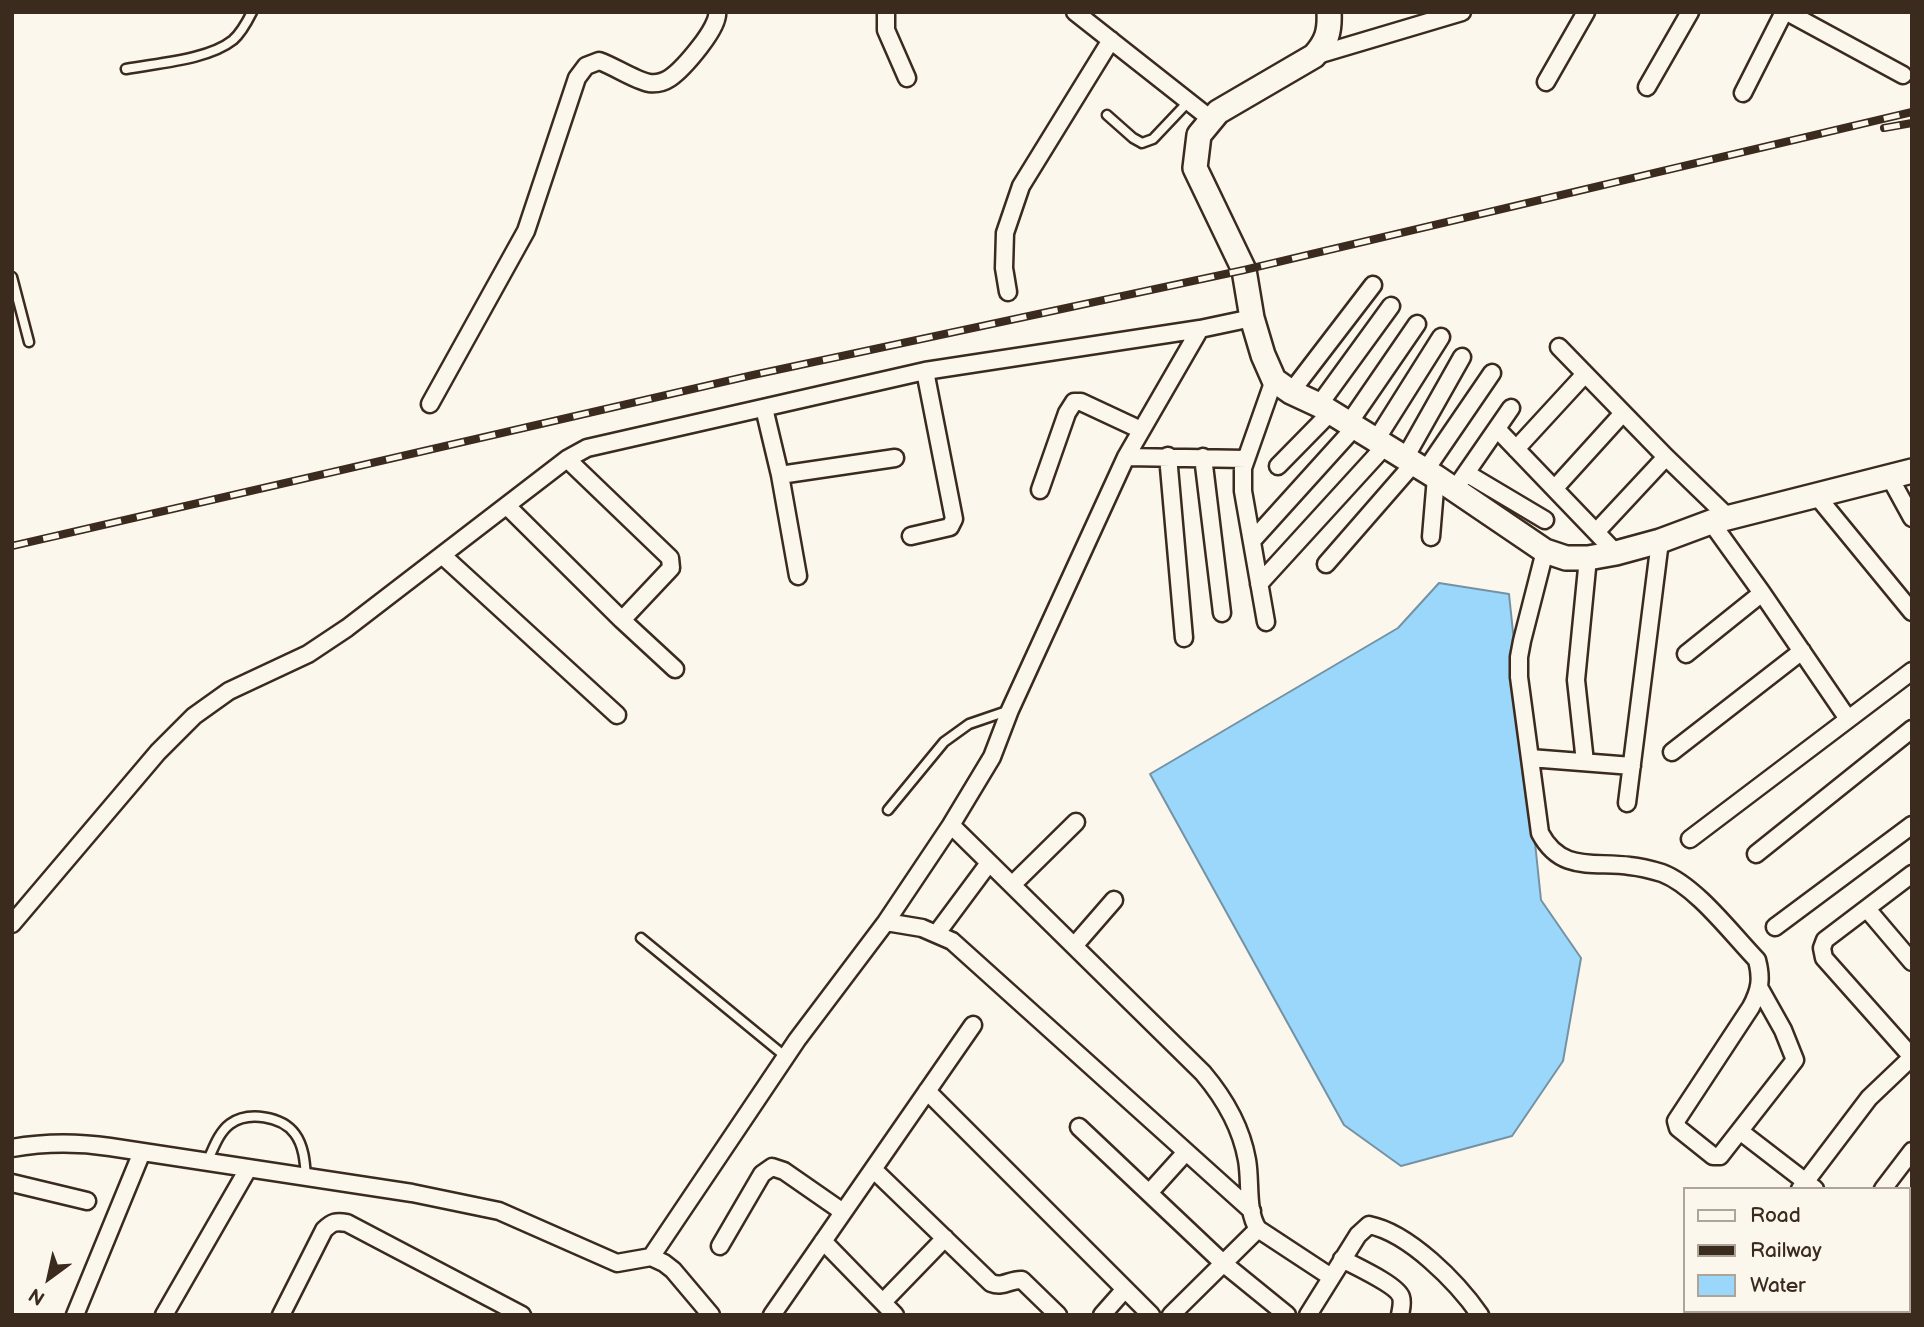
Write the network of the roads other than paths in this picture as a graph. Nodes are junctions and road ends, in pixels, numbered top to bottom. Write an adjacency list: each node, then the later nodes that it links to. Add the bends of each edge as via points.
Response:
1 (252, 12): 12 (lane, via 235,38 222,47)
2 (717, 12): 36 (street, via 713,30 663,83 649,83 599,61 586,66 577,78 526,231)
3 (886, 12): 14 (street, via 886,30)
4 (1075, 12): 10 (street)
5 (1329, 12): 11 (street, via 1330,30)
6 (1462, 12): 11 (street)
7 (1586, 12): 15 (street)
8 (1690, 12): 16 (street)
9 (1786, 12): 13 (street); 17 (street)
10 (1111, 40): 18 (street); 23 (street, via 1021,186 1005,233)
11 (1314, 56): 20 (street)
12 (126, 69)
13 (1903, 75)
14 (907, 78)
15 (1546, 82)
16 (1647, 87)
17 (1744, 93)
18 (1189, 101): 19 (lane, via 1153,139 1142,143); 20 (street)
19 (1107, 115)
20 (1212, 120): 25 (street, via 1199,135 1195,168 1244,270)
21 (12, 277): 29 (lane)
22 (1373, 285): 35 (street)
23 (1007, 292)
24 (1391, 306): 40 (street)
25 (1252, 318): 27 (street); 35 (street, via 1263,355)
26 (1417, 324): 40 (street)
27 (1200, 329): 32 (street); 42 (street)
28 (1441, 337): 43 (street)
29 (29, 342)
30 (1559, 347): 34 (street)
31 (1462, 357): 54 (street)
32 (925, 370): 37 (street); 65 (street, via 954,519 950,527)
33 (1492, 373): 54 (street)
34 (1586, 374): 39 (street); 44 (street)
35 (1283, 386): 40 (street); 50 (street)
36 (430, 404)
37 (764, 408): 51 (street, via 587,448); 55 (street)
38 (1511, 408): 41 (street)
39 (1623, 413): 48 (street); 57 (street)
40 (1338, 417): 43 (street); 52 (street); 67 (street)
41 (1497, 429): 44 (street); 54 (street)
42 (1141, 430): 46 (street); 58 (street, via 1074,402)
43 (1381, 443): 54 (street); 75 (street)
44 (1516, 449): 57 (street)
45 (1168, 456): 46 (street); 47 (street); 81 (street)
46 (1126, 457): 86 (street)
47 (1203, 457): 50 (street); 78 (street)
48 (1666, 457): 63 (street); 64 (street)
49 (895, 458): 55 (street)
50 (1246, 459): 67 (street, via 1243,491)
51 (566, 460): 60 (street); 79 (street, via 670,558 671,568)
52 (1278, 466)
53 (1912, 471): 56 (street)
54 (1434, 472): 62 (street); 66 (street); 69 (street); 73 (street)
55 (780, 475): 74 (street)
56 (1888, 476): 59 (street); 61 (street)
57 (1555, 488): 64 (street)
58 (1040, 490)
59 (1816, 495): 63 (street); 77 (street)
60 (507, 506): 71 (street); 79 (street)
61 (1912, 518)
62 (1545, 520)
63 (1720, 520): 68 (street); 76 (street)
64 (1597, 531): 70 (street)
65 (911, 536)
66 (1431, 537)
67 (1252, 541): 75 (street)
68 (1660, 541): 70 (street); 93 (street)
69 (1545, 551): 72 (street, via 1566,558); 91 (street, via 1519,657)
70 (1616, 553): 72 (street)
71 (443, 555): 87 (street); 107 (street, via 308,654 229,691 194,716)
72 (1588, 558): 92 (street, via 1576,680)
73 (1326, 564)
74 (798, 576)
75 (1259, 584): 80 (street)
76 (1762, 593): 82 (street); 83 (street)
77 (1912, 612)
78 (1222, 613)
79 (622, 620): 84 (street)
80 (1266, 622)
81 (1184, 638)
82 (1802, 651): 88 (street); 90 (street)
83 (1686, 654)
84 (675, 669)
85 (1912, 671): 88 (street)
86 (1010, 710): 95 (lane, via 969,724 944,742); 97 (street, via 992,757)
87 (617, 715)
88 (1848, 719): 99 (street)
89 (1912, 729): 100 (street)
90 (1672, 752)
91 (1531, 758): 92 (street); 113 (street, via 1540,833 1547,845 1587,866 1631,866 1685,884 1757,960)
92 (1585, 762): 93 (street)
93 (1632, 766): 94 (street)
94 (1627, 803)
95 (888, 810)
96 (1076, 822): 103 (street)
97 (951, 825): 101 (street); 106 (street)
98 (1912, 825): 108 (street)
99 (1690, 839)
100 (1756, 854)
101 (989, 863): 103 (street); 109 (street)
102 (1912, 874): 105 (street)
103 (1012, 886): 111 (street)
104 (1114, 900): 111 (street)
105 (1867, 909): 112 (street); 129 (street, via 1825,940 1824,958 1912,1057 1869,1098)
106 (886, 922): 109 (street); 115 (street)
107 (12, 924)
108 (1774, 928)
109 (937, 933): 122 (street, via 952,941)
110 (641, 938): 115 (lane)
111 (1074, 946): 133 (street, via 1220,1093 1240,1129)
112 (1912, 962)
113 (1760, 989): 118 (street, via 1795,1060); 118 (street, via 1676,1121 1678,1128 1716,1157)
114 (973, 1025): 116 (street)
115 (786, 1058): 139 (street)
116 (927, 1091): 125 (street); 143 (street)
117 (1079, 1127): 131 (street)
118 (1741, 1132): 129 (street)
119 (12, 1148): 121 (street, via 73,1142)
120 (1912, 1151): 126 (street)
121 (142, 1152): 123 (street); 146 (street)
122 (1186, 1152): 131 (street); 133 (street)
123 (207, 1163): 124 (street); 127 (lane, via 230,1124 253,1116 276,1120 295,1133)
124 (248, 1169): 127 (street); 147 (street)
125 (873, 1169): 134 (street); 136 (street)
126 (1906, 1169): 130 (street)
127 (306, 1177): 139 (street, via 499,1211 617,1263)
128 (12, 1183): 132 (street)
129 (1807, 1186)
130 (1885, 1187)
131 (1149, 1193): 141 (street)
132 (87, 1201)
133 (1252, 1211): 135 (street)
134 (843, 1212): 137 (street); 138 (street, via 772,1167 762,1174)
135 (1258, 1229): 141 (street); 142 (street)
136 (945, 1238): 144 (street); 152 (street, via 991,1283 999,1286 1022,1280)
137 (823, 1241): 144 (street); 150 (street)
138 (720, 1246)
139 (651, 1257): 149 (street, via 673,1270)
140 (1342, 1259): 142 (street); 158 (street, via 1401,1295); 159 (street, via 1369,1225 1384,1228 1447,1278)
141 (1223, 1263): 155 (street); 156 (street)
142 (1331, 1277): 157 (street)
143 (1125, 1289): 153 (street); 154 (street)
144 (883, 1302): 151 (street)
145 (286, 1313): 148 (street, via 324,1230 338,1221)
146 (75, 1315)
147 (164, 1315)
148 (522, 1315)
149 (711, 1315)
150 (772, 1315)
151 (895, 1315)
152 (1058, 1315)
153 (1102, 1315)
154 (1151, 1315)
155 (1171, 1315)
156 (1287, 1315)
157 (1308, 1315)
158 (1400, 1315)
159 (1480, 1315)

